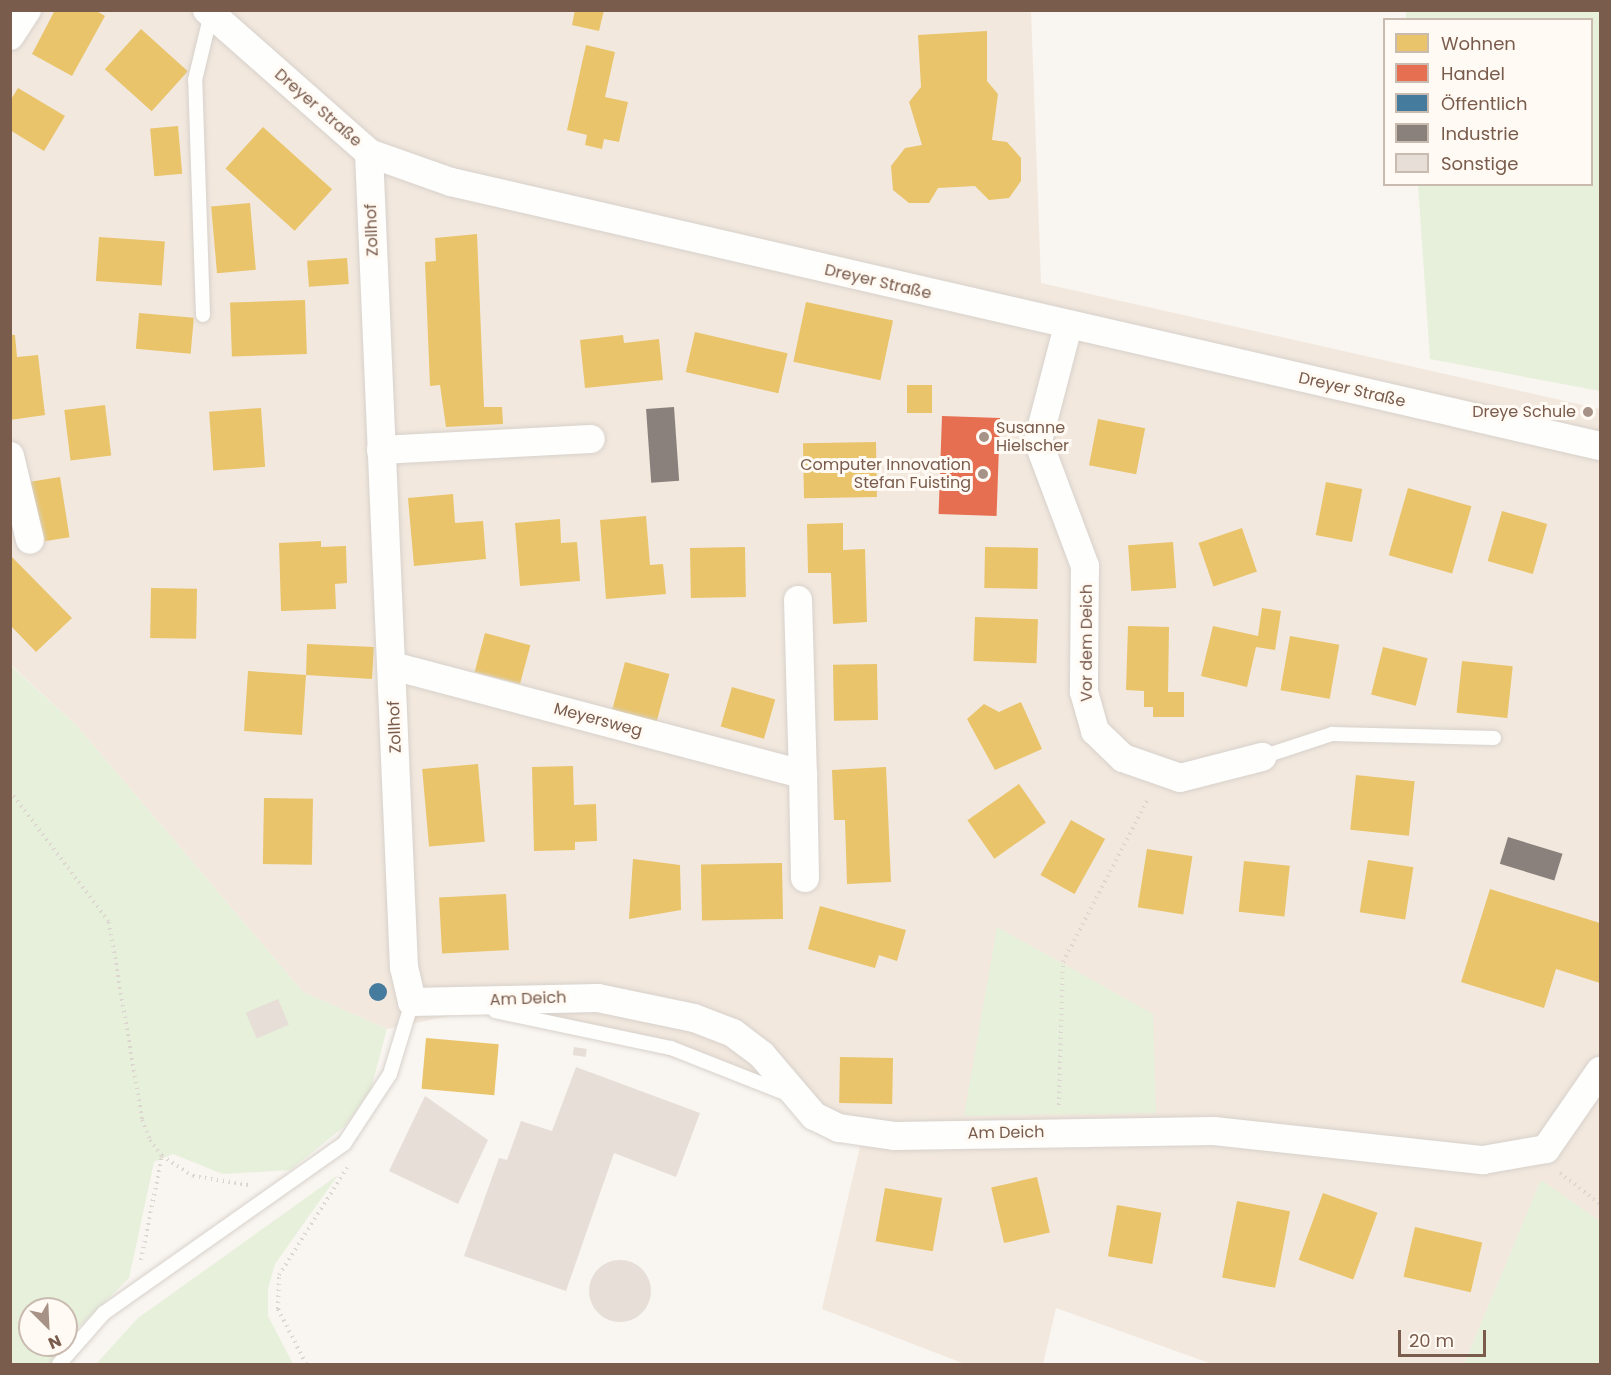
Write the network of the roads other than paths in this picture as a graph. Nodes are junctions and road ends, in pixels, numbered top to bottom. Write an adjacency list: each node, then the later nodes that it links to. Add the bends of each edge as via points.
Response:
1 (27, 10): 3 (street)
2 (209, 12): 4 (street, Dreyer Straße); 5 (lane, via 195,80)
3 (10, 36)
4 (369, 153): 6 (street, Dreyer Straße, via 451,182); 9 (street, Zollhof)
5 (203, 315)
6 (1068, 326): 8 (street, Dreyer Straße); 15 (street, Vor dem Deich, via 1038,441 1085,566 1087,709 1107,747 1180,778)
7 (591, 439): 9 (street)
8 (1600, 446)
9 (381, 450): 13 (street, Zollhof)
10 (10, 456): 11 (street)
11 (30, 540)
12 (798, 600): 16 (street)
13 (393, 666): 16 (street, Meyersweg); 18 (street, Zollhof, via 406,991)
14 (1494, 738): 15 (lane, Vor dem Deich, via 1332,734)
15 (1262, 757)
16 (803, 774): 17 (street)
17 (805, 878)
18 (412, 1002): 19 (street, Am Deich, via 598,998 694,1018 732,1033 762,1055 792,1096 814,1116 839,1128 895,1136 1214,1131 1483,1160 1546,1149); 20 (lane, via 390,1074 344,1144 137,1288 88,1328)
19 (1600, 1071)
20 (59, 1365)

